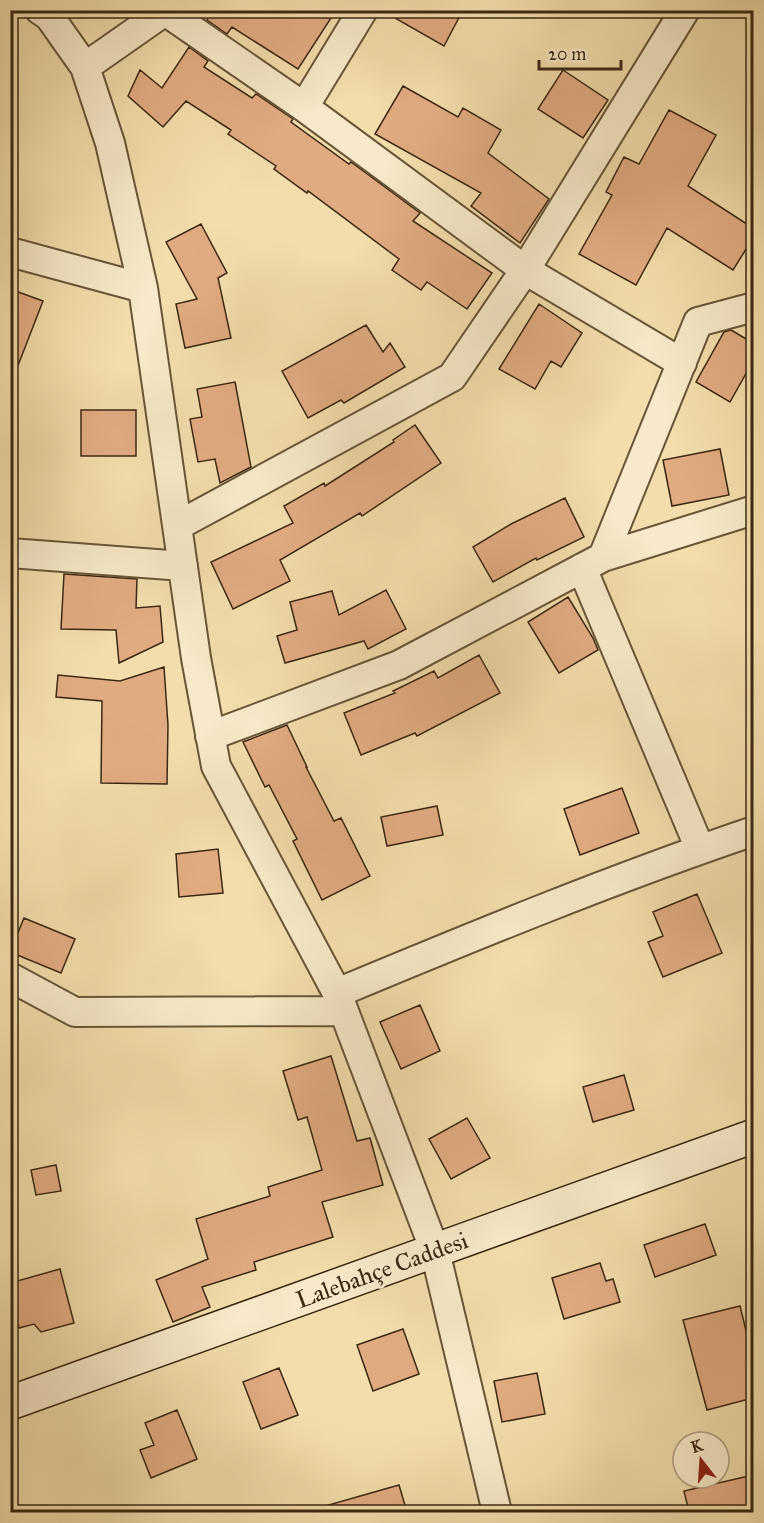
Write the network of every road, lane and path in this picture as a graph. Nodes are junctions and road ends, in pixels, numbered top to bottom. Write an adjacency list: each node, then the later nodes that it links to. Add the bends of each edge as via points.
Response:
1 (363, 10): 5 (street)
2 (685, 10): 7 (street)
3 (46, 12): 4 (street)
4 (85, 67): 5 (street, via 165,11); 8 (street, via 110,143)
5 (304, 107): 7 (street)
6 (10, 252): 8 (street)
7 (525, 270): 10 (street); 12 (street, via 452,377)
8 (143, 288): 12 (street)
9 (753, 307): 10 (street, via 698,322)
10 (681, 363): 14 (street)
11 (753, 510): 14 (street)
12 (177, 526): 15 (street)
13 (10, 553): 15 (street)
14 (593, 563): 16 (street, via 399,665); 18 (street)
15 (183, 566): 16 (street)
16 (210, 736): 20 (street, via 216,766)
17 (753, 831): 18 (street)
18 (700, 849): 20 (street, via 458,943)
19 (10, 977): 20 (street, via 75,1012)
20 (340, 1002): 22 (street)
21 (753, 1136): 22 (street, Lalebahçe Caddesi)
22 (435, 1251): 23 (street, Lalebahçe Caddesi); 24 (street)
23 (10, 1403)
24 (497, 1512)

